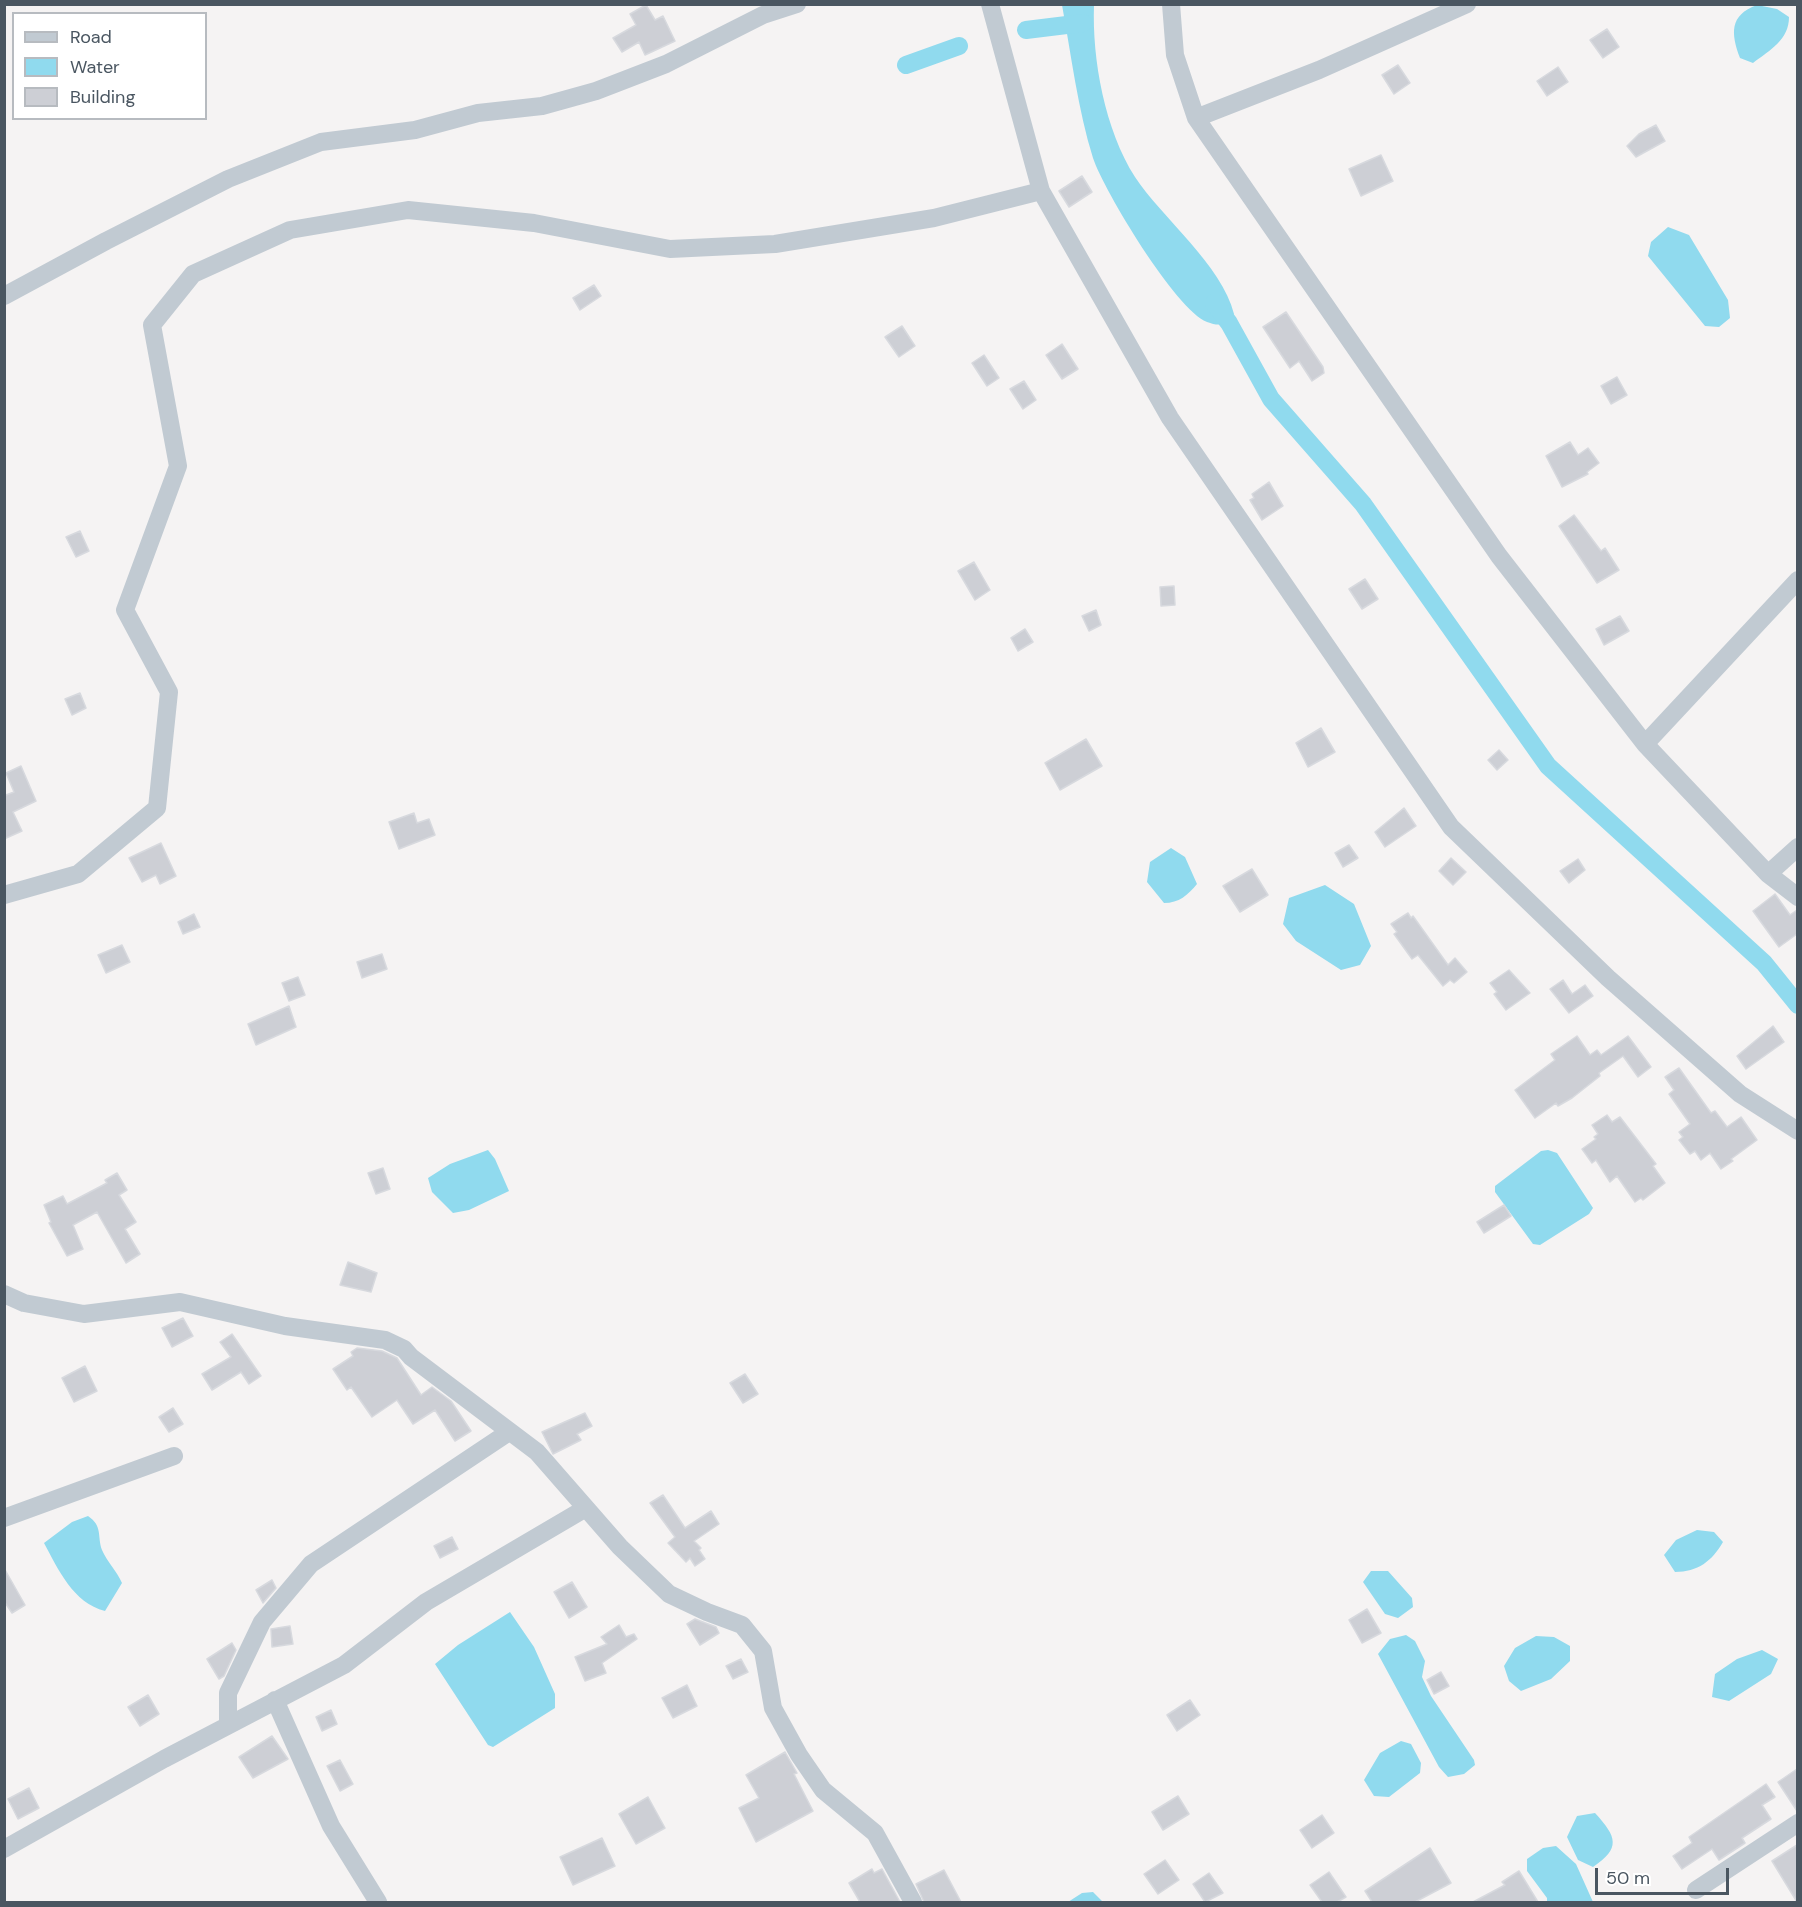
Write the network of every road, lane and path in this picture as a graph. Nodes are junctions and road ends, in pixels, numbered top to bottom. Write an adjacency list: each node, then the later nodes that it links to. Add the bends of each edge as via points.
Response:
1 (797, 4): 7 (street, via 763,15 666,64 574,97 542,106 478,113 415,130 321,142 228,179)
2 (990, 4): 6 (street)
3 (1171, 4): 5 (street, via 1175,55)
4 (1467, 4): 5 (street, via 1319,70)
5 (1196, 118): 9 (street, via 1499,556)
6 (1041, 191): 12 (street, via 934,218 775,244 670,249 534,223 408,210 290,230 193,274 152,325 178,466 125,610 169,692 157,808 78,874); 14 (street, via 1170,418 1451,827 1608,978 1731,1086)
7 (4, 296)
8 (1797, 580): 9 (street)
9 (1644, 744): 11 (street)
10 (1797, 848): 11 (street)
11 (1768, 874): 13 (street)
12 (4, 895)
13 (1797, 897)
14 (1797, 1131)
15 (4, 1294): 16 (street, via 24,1303 84,1314 180,1302 285,1326 385,1340 404,1349)
16 (509, 1432): 18 (street, via 537,1452); 21 (street, via 311,1564 262,1622 228,1693)
17 (174, 1456): 19 (street)
18 (586, 1508): 20 (street, via 426,1602 344,1665); 26 (street, via 669,1594 742,1625 763,1651 773,1708 799,1755 823,1790 875,1833)
19 (4, 1518)
20 (275, 1700): 21 (street); 25 (street, via 331,1826)
21 (228, 1725): 23 (street)
22 (1797, 1824): 24 (street)
23 (4, 1849)
24 (1696, 1890)
25 (378, 1902)
26 (913, 1902)

